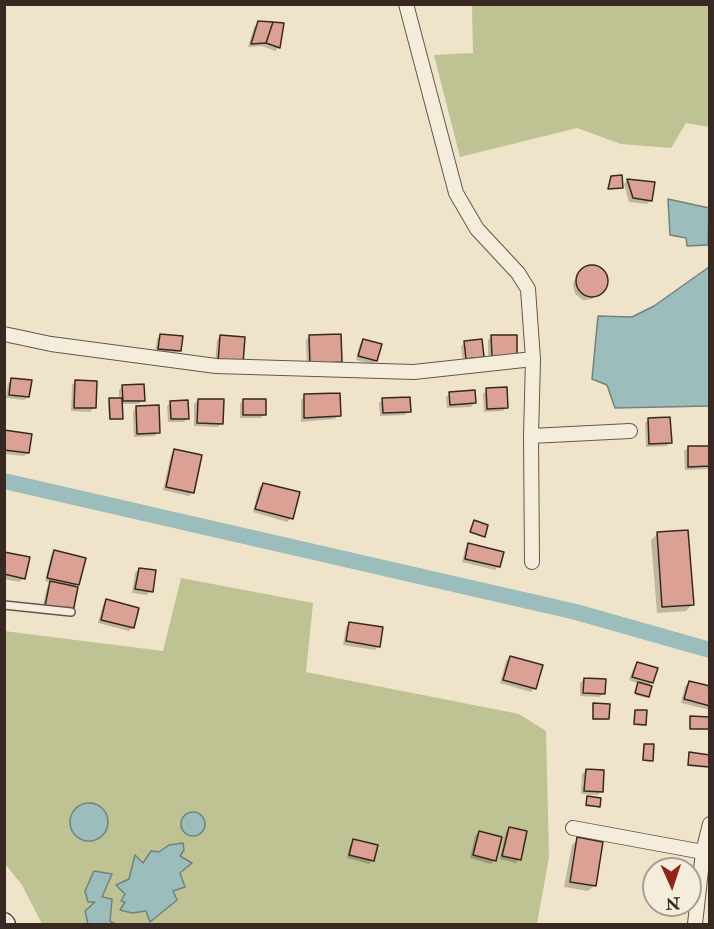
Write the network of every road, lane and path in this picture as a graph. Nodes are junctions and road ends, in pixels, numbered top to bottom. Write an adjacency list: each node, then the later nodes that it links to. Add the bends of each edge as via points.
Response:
1 (406, 4): 3 (street, via 456,193 477,229 528,289)
2 (4, 334): 3 (street, via 216,366 414,372)
3 (533, 359): 5 (street)
4 (630, 431): 5 (street)
5 (531, 436): 6 (street)
6 (532, 562)
7 (4, 604): 8 (lane)
8 (71, 612)
9 (710, 824): 11 (street)
10 (573, 828): 11 (street)
11 (703, 852): 12 (street)
12 (695, 924)

